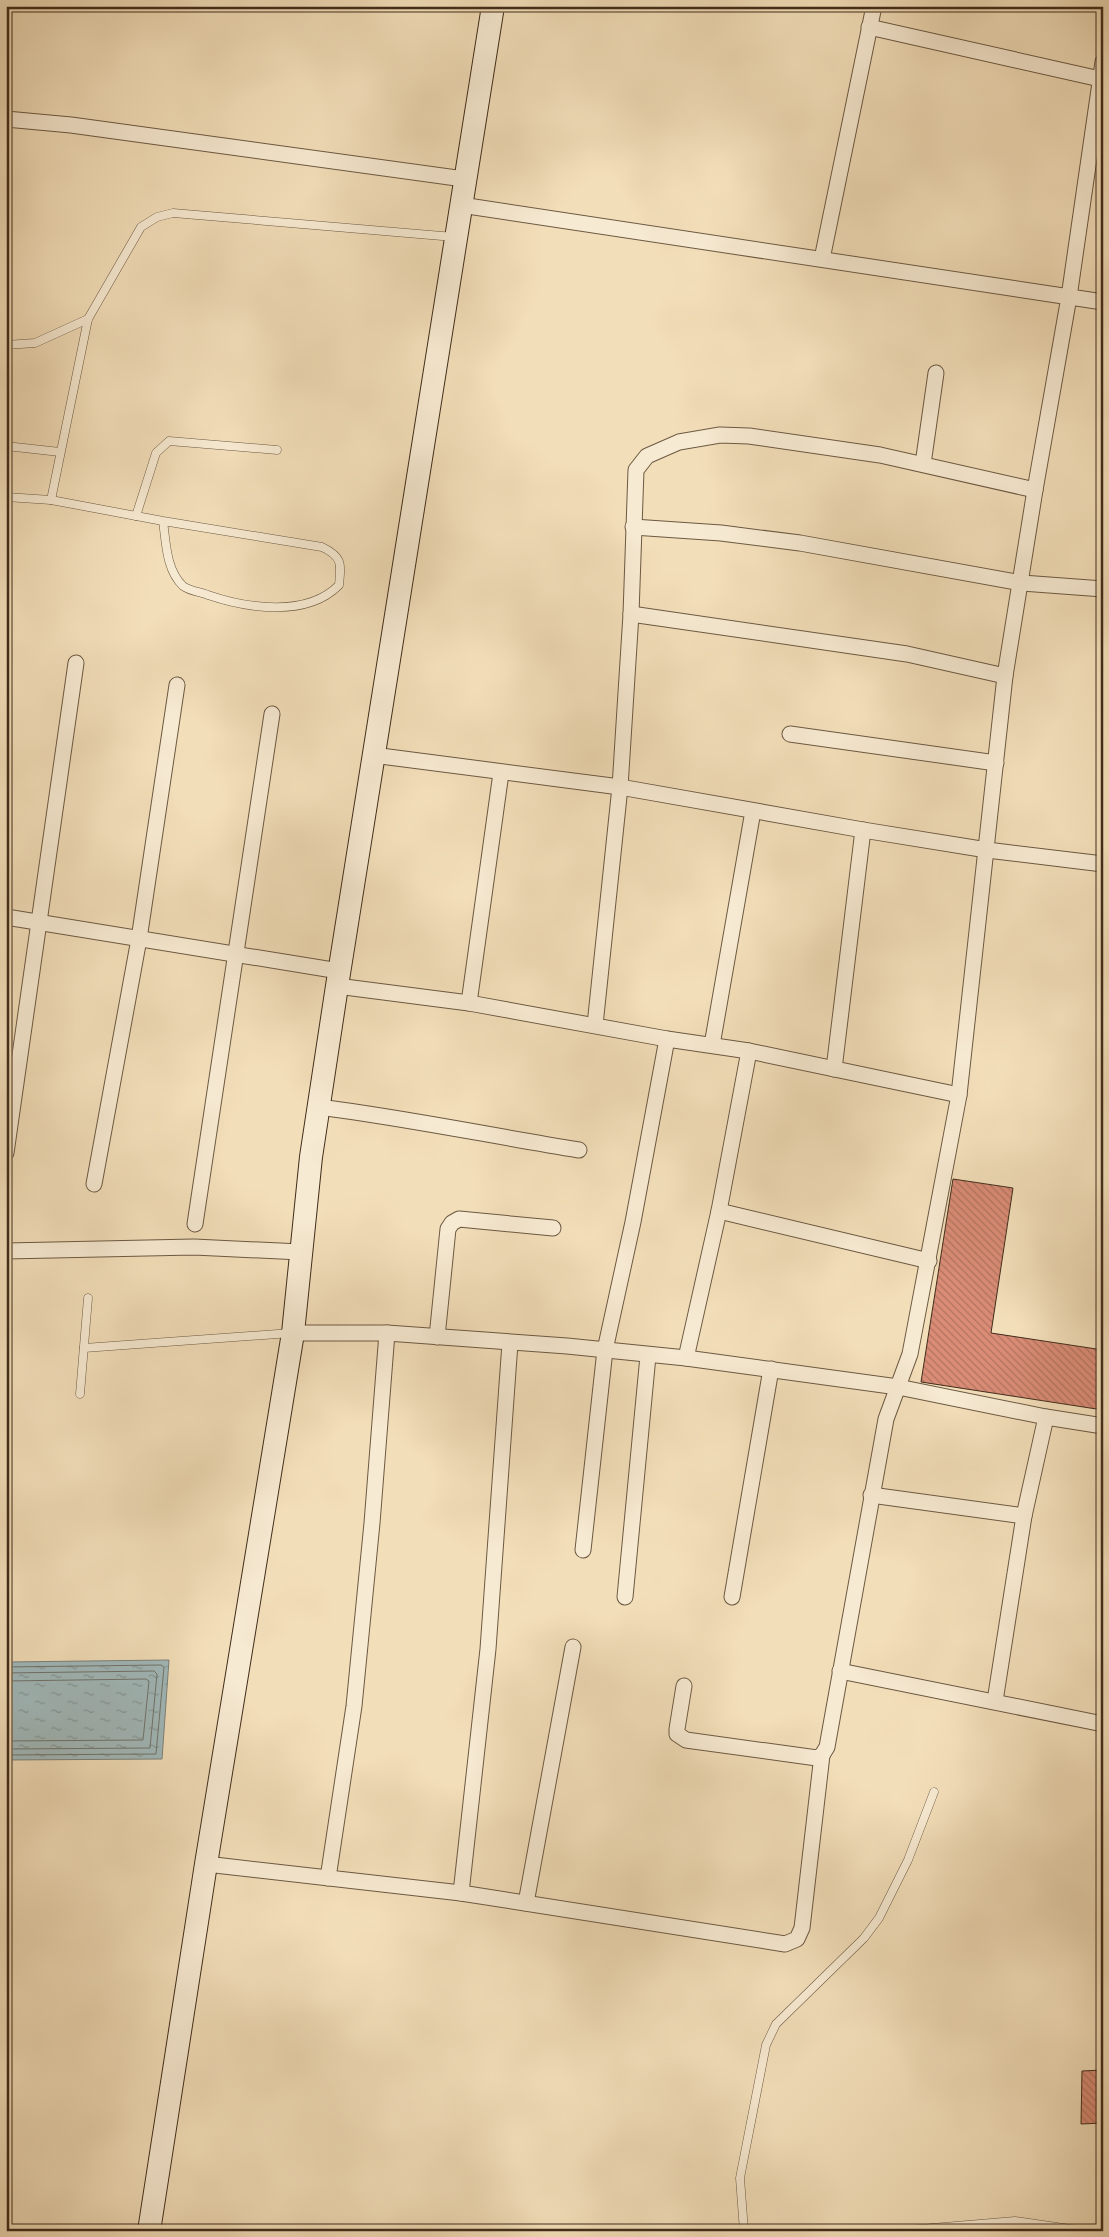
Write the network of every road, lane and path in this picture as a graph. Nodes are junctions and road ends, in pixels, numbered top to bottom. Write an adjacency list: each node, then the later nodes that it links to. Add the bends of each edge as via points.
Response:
1 (493, 6): 7 (street)
2 (874, 6): 3 (street)
3 (869, 27): 5 (street); 10 (street)
4 (1103, 62): 5 (street)
5 (1100, 79): 11 (street)
6 (6, 119): 7 (street)
7 (464, 179): 8 (street)
8 (460, 205): 9 (street); 10 (street)
9 (455, 238): 13 (lane, via 173,213 157,217 141,227); 34 (street)
10 (822, 259): 11 (street)
11 (1069, 297): 12 (street); 20 (street)
12 (1103, 302)
13 (88, 318): 14 (lane, via 35,343); 18 (lane)
14 (6, 345)
15 (936, 373): 19 (street)
16 (6, 446): 18 (lane)
17 (277, 450): 23 (lane, via 169,440 156,453)
18 (60, 452): 22 (lane)
19 (923, 464): 20 (street); 25 (street, via 816,444 748,436 679,442 646,456 636,470)
20 (1035, 490): 26 (street)
21 (6, 497): 22 (lane)
22 (51, 500): 23 (lane)
23 (136, 516): 24 (lane)
24 (163, 521): 24 (lane, via 322,547 334,552 341,562 339,585 322,598 298,604 269,608 230,603 184,586 175,575 169,560)
25 (633, 527): 26 (street, via 800,543); 28 (street)
26 (1022, 583): 27 (street); 30 (street)
27 (1103, 588)
28 (631, 614): 30 (street, via 907,654); 37 (street)
29 (76, 664): 43 (street)
30 (1005, 676): 35 (street)
31 (177, 685): 44 (street)
32 (272, 714): 45 (street)
33 (790, 734): 35 (street)
34 (373, 755): 36 (street); 46 (street)
35 (996, 763): 40 (street)
36 (501, 773): 37 (street); 47 (street)
37 (620, 787): 38 (street); 48 (street)
38 (753, 811): 39 (street); 50 (street)
39 (863, 830): 40 (street); 52 (street)
40 (987, 850): 41 (street); 53 (street)
41 (1103, 864)
42 (6, 917): 43 (street)
43 (38, 922): 44 (street); 56 (street)
44 (139, 939): 45 (street); 57 (street)
45 (237, 955): 46 (street); 59 (street)
46 (338, 979): 47 (street); 54 (street)
47 (468, 1003): 48 (street)
48 (595, 1024): 49 (street)
49 (667, 1039): 50 (street); 70 (street)
50 (712, 1045): 51 (street)
51 (748, 1051): 52 (street); 58 (street)
52 (834, 1069): 53 (street)
53 (959, 1094): 63 (street)
54 (319, 1107): 55 (street, via 397,1117); 62 (street)
55 (579, 1150)
56 (6, 1153)
57 (94, 1184)
58 (719, 1211): 63 (street); 72 (street)
59 (195, 1224)
60 (553, 1228): 67 (street, via 459,1219 452,1222 448,1229)
61 (6, 1251): 62 (street, via 194,1247)
62 (301, 1252): 65 (street)
63 (929, 1261): 74 (street, via 910,1354)
64 (88, 1298): 69 (lane)
65 (292, 1332): 66 (street); 69 (lane); 90 (street)
66 (388, 1333): 67 (street); 91 (street, via 354,1706)
67 (437, 1337): 68 (street)
68 (510, 1343): 70 (street); 92 (street, via 488,1649)
69 (84, 1348): 75 (lane)
70 (605, 1350): 71 (street); 80 (street)
71 (648, 1356): 72 (street); 81 (street)
72 (686, 1358): 73 (street)
73 (771, 1369): 74 (street); 82 (street)
74 (898, 1387): 76 (street); 78 (street, via 886,1419)
75 (80, 1394)
76 (1046, 1417): 77 (street); 79 (street)
77 (1103, 1426)
78 (872, 1495): 79 (street); 84 (street)
79 (1024, 1516): 86 (street)
80 (583, 1550)
81 (625, 1597)
82 (732, 1597)
83 (573, 1647): 93 (street)
84 (840, 1671): 86 (street); 88 (street, via 827,1747)
85 (684, 1686): 88 (street, via 677,1729 680,1737 686,1740 817,1758)
86 (996, 1701): 87 (street)
87 (1103, 1724)
88 (822, 1755): 93 (street, via 802,1928 797,1940 784,1944)
89 (934, 1792): 95 (lane, via 908,1860 879,1918 864,1938 776,2024 766,2045 740,2178)
90 (206, 1864): 91 (street); 94 (street)
91 (328, 1878): 92 (street)
92 (461, 1893): 93 (street)
93 (526, 1903)
94 (149, 2231)
95 (744, 2231)
96 (897, 2231): 97 (lane, via 1014,2221)
97 (1084, 2231)

